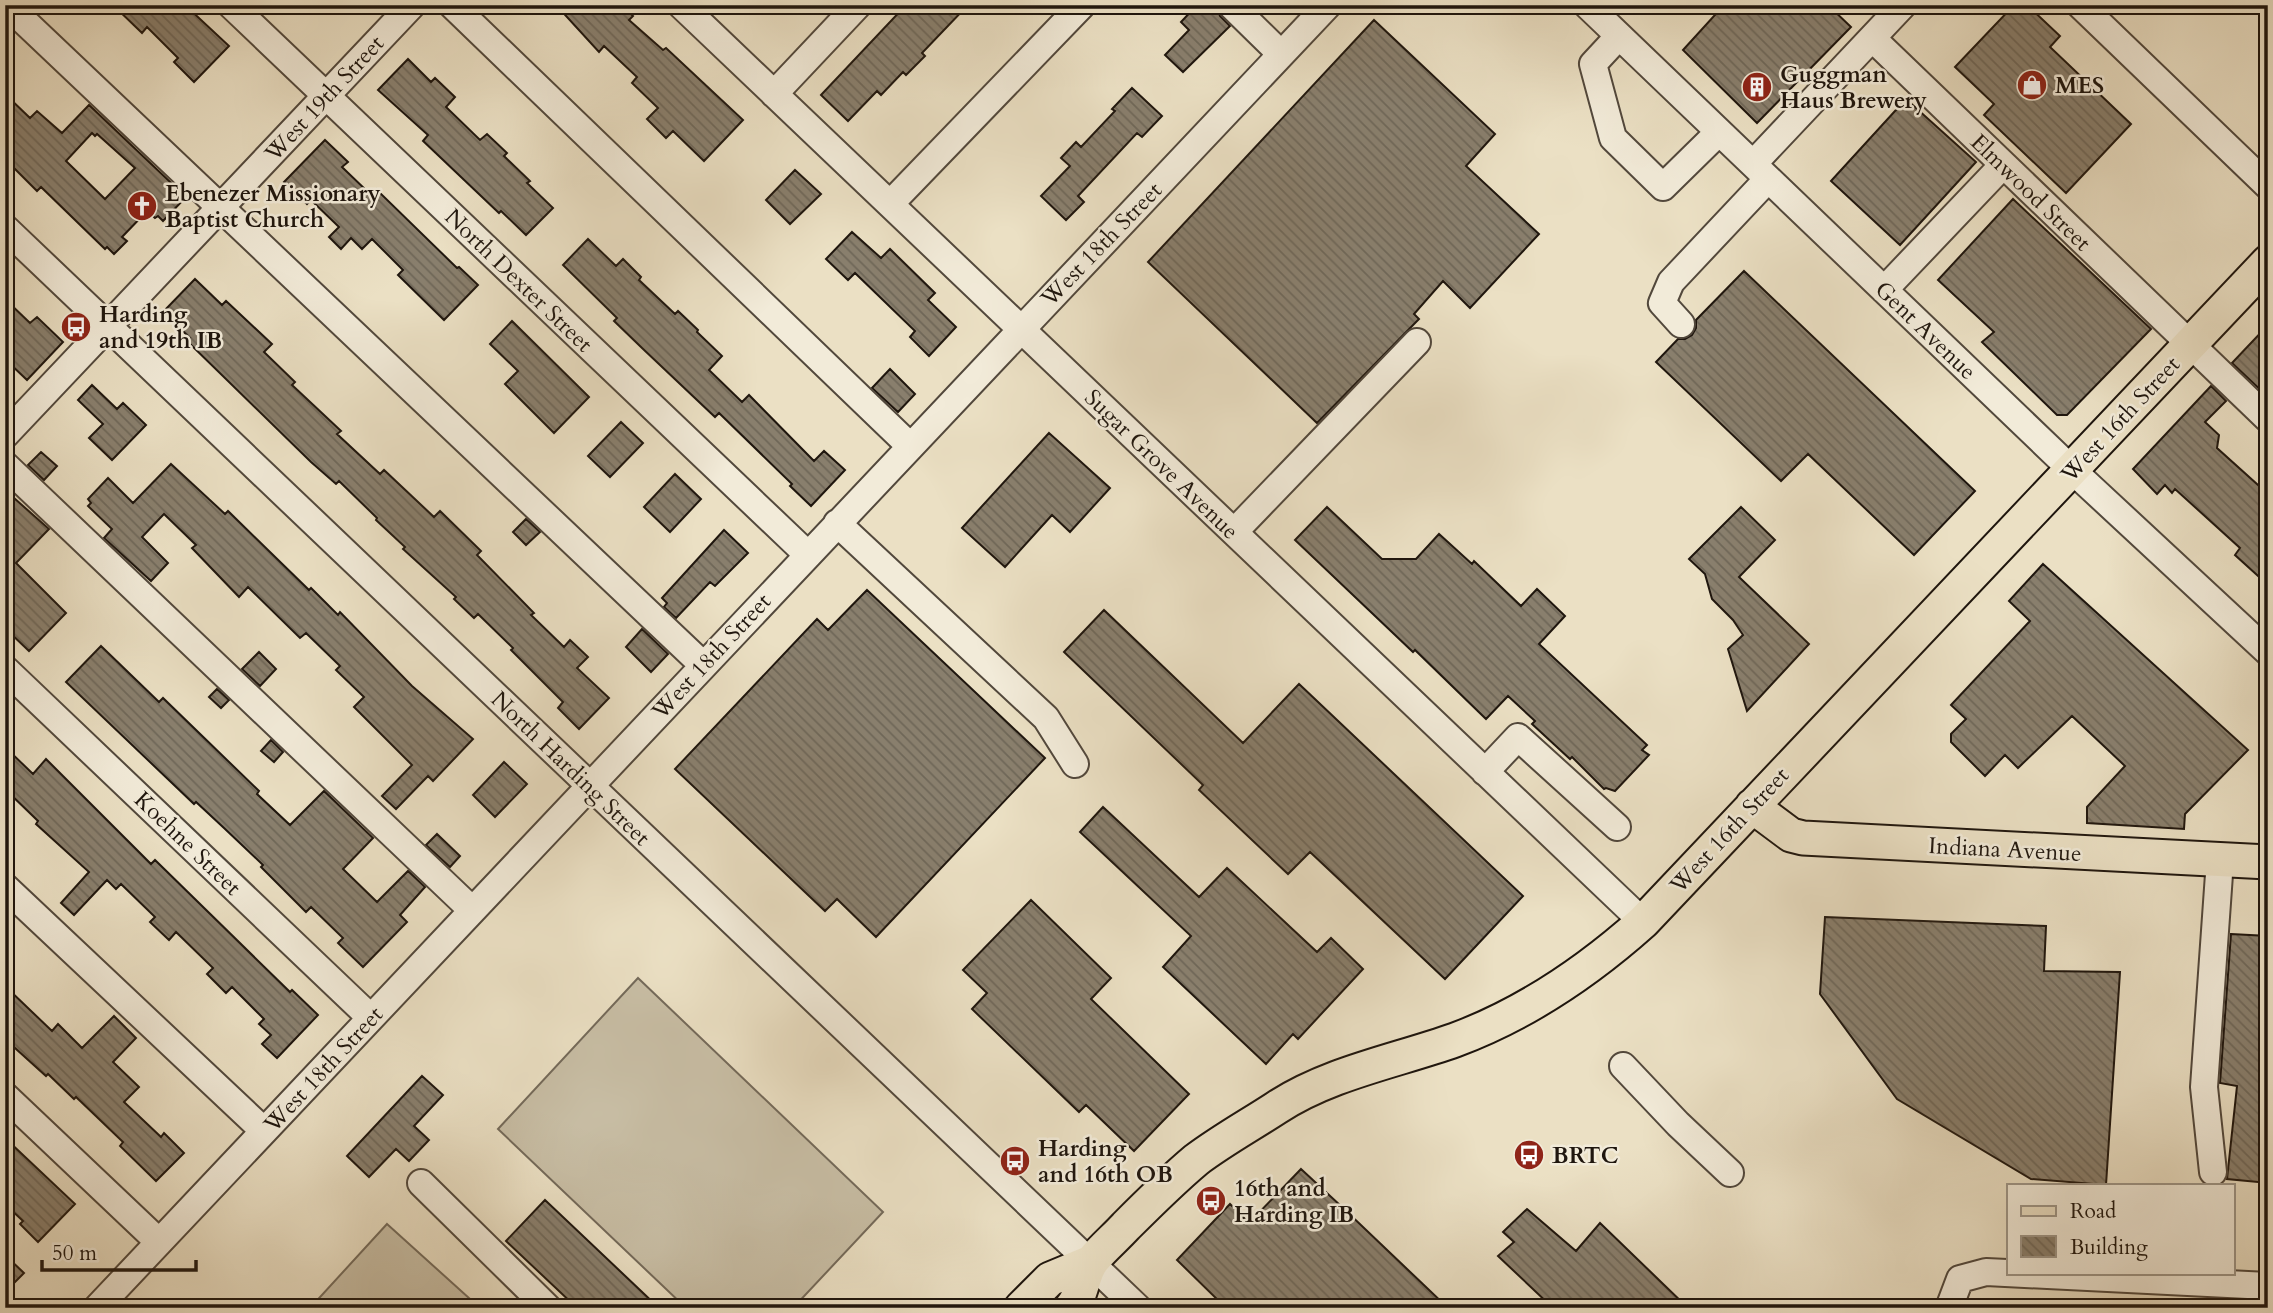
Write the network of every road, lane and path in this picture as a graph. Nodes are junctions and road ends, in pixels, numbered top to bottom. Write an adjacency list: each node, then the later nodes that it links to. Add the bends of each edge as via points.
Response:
1 (7, 5): 23 (street)
2 (231, 5): 17 (street, North Dexter Street)
3 (412, 5): 17 (street, West 19th Street)
4 (452, 5): 34 (street)
5 (681, 5): 16 (street, Sugar Grove Avenue)
6 (858, 5): 16 (street)
7 (1082, 5): 22 (street)
8 (1231, 5): 15 (street)
9 (1328, 5): 15 (street, West 18th Street)
10 (1587, 5): 13 (street, Gent Avenue)
11 (1903, 5): 14 (street)
12 (2080, 5): 21 (street)
13 (1619, 36): 18 (street, Gent Avenue); 18 (street, via 1593,64 1613,138 1647,171 1664,187)
14 (1872, 38): 19 (street, Elmwood Street); 20 (street)
15 (1281, 54): 29 (street, West 18th Street)
16 (774, 94): 22 (street, Sugar Grove Avenue)
17 (326, 96): 23 (street, West 19th Street); 39 (street, North Dexter Street)
18 (1719, 132): 20 (street, Gent Avenue)
19 (2003, 165): 26 (street); 31 (street, Elmwood Street)
20 (1761, 172): 26 (street, Gent Avenue); 27 (street, via 1671,282 1662,303)
21 (2268, 186)
22 (890, 204): 29 (street, Sugar Grove Avenue)
23 (221, 208): 28 (street, West 19th Street); 41 (street)
24 (5, 228): 28 (street, North Harding Street)
25 (2268, 262): 31 (main road, West 16th Street)
26 (1884, 290): 36 (street, Gent Avenue)
27 (1681, 324)
28 (108, 326): 33 (street, West 19th Street); 45 (street, North Harding Street)
29 (1020, 329): 34 (street, West 18th Street); 38 (street, Sugar Grove Avenue)
30 (1417, 342): 38 (street)
31 (2190, 345): 32 (street, Elmwood Street); 36 (main road, West 16th Street)
32 (2268, 418)
33 (5, 435)
34 (910, 446): 37 (street, West 18th Street)
35 (5, 465): 51 (street)
36 (2072, 470): 40 (street, Gent Avenue); 46 (main road, West 16th Street)
37 (837, 523): 39 (street, West 18th Street); 43 (street, via 1046,718)
38 (1234, 532): 44 (street, Sugar Grove Avenue)
39 (807, 554): 41 (street, West 18th Street)
40 (2268, 652)
41 (703, 665): 45 (street, West 18th Street)
42 (5, 669): 53 (street, Koehne Street)
43 (1075, 764)
44 (1485, 772): 47 (street, via 1518,737); 52 (street, Sugar Grove Avenue)
45 (589, 785): 51 (street, West 18th Street); 61 (street, North Harding Street)
46 (1752, 806): 48 (main road, Indiana Avenue, via 1791,835 1803,838); 52 (main road, West 16th Street)
47 (1617, 827)
48 (2220, 860): 49 (main road, Indiana Avenue); 57 (street, via 2204,1087)
49 (2268, 862)
50 (5, 887): 56 (street)
51 (472, 910): 53 (street, West 18th Street)
52 (1643, 922): 61 (main road, West 16th Street, via 1582,973 1500,1021 1360,1070 1277,1107 1168,1184)
53 (371, 1018): 56 (street, West 18th Street)
54 (1623, 1066): 58 (street)
55 (5, 1096): 60 (street)
56 (264, 1131): 60 (street, West 18th Street)
57 (2213, 1172)
58 (1730, 1173)
59 (421, 1182): 66 (street)
60 (159, 1242): 65 (street, West 18th Street)
61 (1091, 1262): 67 (main road, West 16th Street, via 1050,1279); 68 (main road, West 16th Street); 69 (street, North Harding Street)
62 (2007, 1273): 70 (street, via 1986,1272 1960,1279)
63 (2026, 1274): 64 (street)
64 (2268, 1286)
65 (97, 1308)
66 (548, 1308)
67 (1021, 1308)
68 (1071, 1308)
69 (1138, 1308)
70 (1949, 1308)

